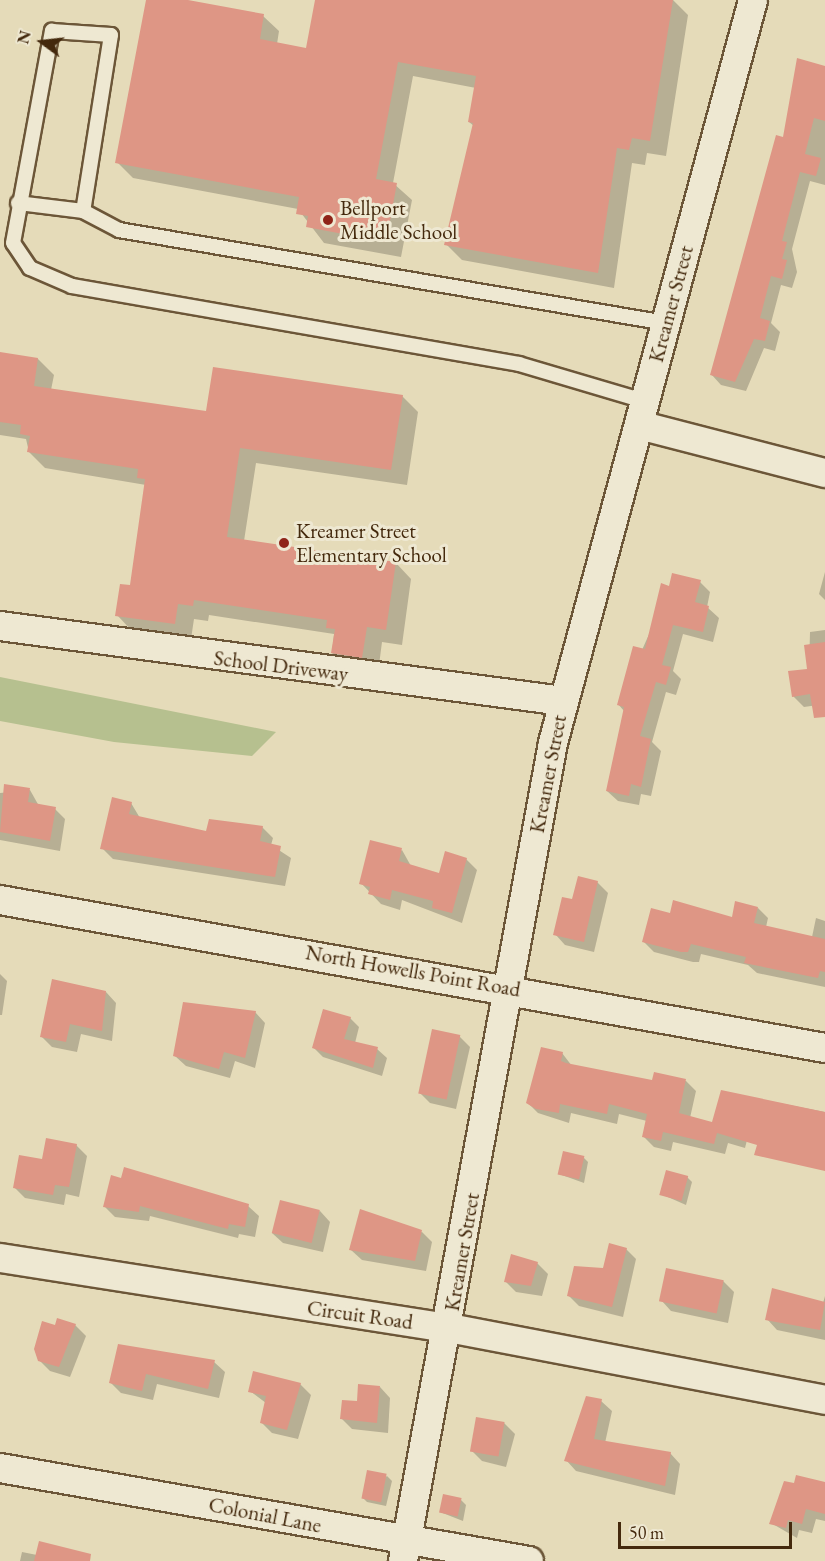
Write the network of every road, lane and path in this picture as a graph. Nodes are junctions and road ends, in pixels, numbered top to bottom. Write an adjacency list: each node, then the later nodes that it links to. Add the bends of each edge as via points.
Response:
1 (753, 0): 4 (street, Kreamer Street)
2 (18, 203): 3 (lane); 3 (lane, via 52,31 72,29 111,35); 5 (lane, via 13,243 30,268 72,286 519,364)
3 (83, 211): 4 (lane, via 119,230)
4 (666, 323): 5 (street, Kreamer Street)
5 (641, 413): 6 (street); 8 (street, Kreamer Street)
6 (825, 473)
7 (1, 625): 8 (street, School Driveway)
8 (563, 701): 10 (street, Kreamer Street)
9 (0, 900): 10 (street, North Howells Point Road)
10 (509, 987): 11 (street, North Howells Point Road); 13 (street, Kreamer Street)
11 (825, 1048)
12 (0, 1258): 13 (street, Circuit Road)
13 (449, 1328): 14 (street, Circuit Road); 16 (street, Kreamer Street)
14 (825, 1400)
15 (0, 1468): 16 (street, Colonial Lane)
16 (404, 1551): 17 (street, Colonial Lane)
17 (529, 1561)

